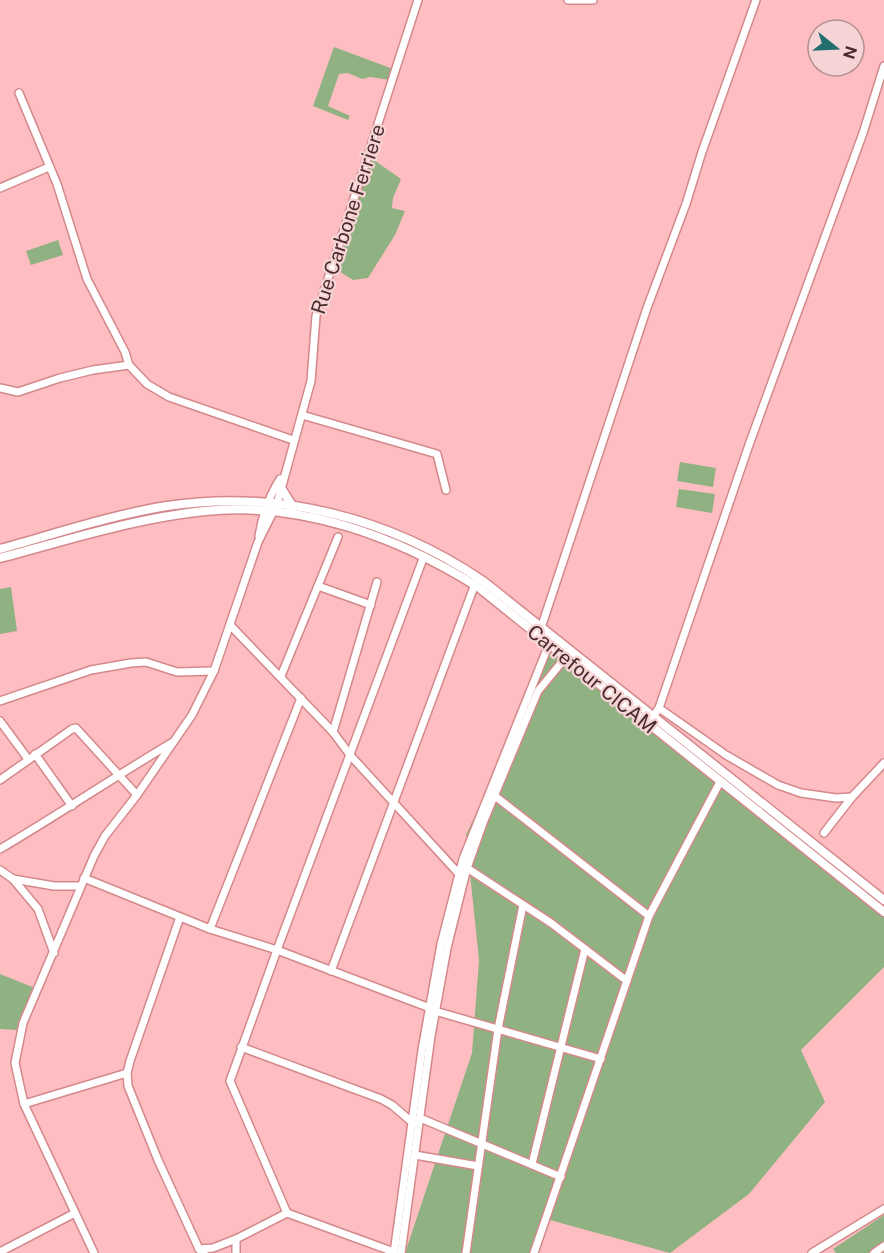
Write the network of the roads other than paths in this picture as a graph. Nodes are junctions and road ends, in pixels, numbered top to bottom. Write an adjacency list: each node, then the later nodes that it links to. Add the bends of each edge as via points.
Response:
1 (418, 0): 11 (street, Rue Carbone Ferriere, via 316,316 311,381)
2 (568, 0): 3 (street)
3 (593, 0)
4 (756, 0): 27 (street)
5 (884, 66): 34 (street)
6 (19, 93): 7 (street)
7 (49, 167): 8 (street); 9 (street, via 87,279)
8 (0, 188)
9 (129, 365): 10 (street, via 71,376 18,392); 12 (street, via 147,384 170,397)
10 (0, 388)
11 (302, 415): 12 (street, Rue Carbone Ferriere); 15 (street, via 437,454)
12 (293, 440): 13 (street, Rue Carbone Ferriere)
13 (284, 475): 14 (street, Rue Carbone Ferriere); 16 (street, Rue Carbone Ferriere, via 274,490)
14 (281, 488): 16 (street, Rue Carbone Ferriere); 17 (main road)
15 (446, 490)
16 (271, 507): 17 (main road); 19 (main road, via 211,501 167,506); 20 (main road, Carrefour CICAM, via 372,534); 21 (main road, via 173,515); 26 (street, via 260,526)
17 (292, 507): 27 (main road, via 377,526 435,552 483,581)
18 (338, 537): 24 (street)
19 (0, 549)
20 (424, 556): 23 (main road, Carrefour CICAM); 39 (street)
21 (0, 558)
22 (377, 582): 25 (street)
23 (475, 585): 28 (main road, Carrefour CICAM); 48 (street)
24 (318, 586): 25 (street); 31 (street)
25 (371, 605): 37 (street)
26 (230, 625): 30 (street); 31 (street)
27 (540, 628): 35 (main road)
28 (549, 644): 29 (main road, Carrefour CICAM); 53 (street)
29 (566, 657): 44 (main road, Carrefour CICAM); 46 (street, via 538,691)
30 (214, 671): 33 (street, via 177,672 146,662 119,665 91,670); 38 (street)
31 (281, 676): 32 (street)
32 (301, 698): 37 (street); 62 (street)
33 (0, 701)
34 (659, 708): 35 (street); 47 (street, via 778,785 801,793)
35 (653, 717): 57 (main road)
36 (0, 721): 40 (street)
37 (333, 732): 39 (street)
38 (175, 741): 42 (street); 45 (street)
39 (350, 754): 48 (street); 64 (street)
40 (32, 757): 42 (street, via 76,728); 43 (street); 49 (street)
41 (883, 765): 47 (street)
42 (118, 775): 45 (street); 49 (street)
43 (0, 780)
44 (720, 782): 59 (main road, Carrefour CICAM); 60 (street)
45 (137, 795): 55 (street, via 105,836)
46 (495, 795): 52 (street); 60 (street)
47 (852, 797): 50 (street)
48 (393, 801): 53 (street); 66 (street)
49 (72, 806): 51 (street)
50 (824, 832)
51 (0, 849)
52 (467, 868): 58 (street); 68 (street)
53 (459, 874): 68 (street, via 441,944)
54 (5, 876): 56 (street, via 54,886); 65 (street, via 38,909)
55 (84, 878): 56 (street); 61 (street)
56 (80, 886): 65 (street)
57 (884, 900)
58 (523, 905): 63 (street); 69 (street)
59 (884, 912)
60 (649, 916): 67 (street)
61 (180, 917): 62 (street); 73 (street)
62 (210, 929): 64 (street)
63 (585, 949): 67 (street); 70 (street)
64 (277, 950): 66 (street); 71 (street)
65 (54, 953): 74 (street, via 17,1048 16,1072)
66 (331, 970): 68 (street)
67 (627, 981): 72 (street)
68 (433, 1010): 69 (street); 75 (street)
69 (498, 1029): 70 (street); 76 (street)
70 (560, 1046): 72 (street); 78 (street)
71 (241, 1047): 75 (street, via 381,1099); 83 (street, via 231,1081)
72 (601, 1059): 80 (street)
73 (127, 1074): 74 (street); 86 (street, via 128,1086 158,1160)
74 (24, 1104): 82 (street)
75 (417, 1120): 76 (street); 77 (street); 88 (street)
76 (480, 1144): 78 (street); 79 (street)
77 (415, 1155): 79 (street); 88 (street)
78 (531, 1164): 80 (street)
79 (477, 1166): 91 (street)
80 (561, 1176): 92 (street)
81 (884, 1209): 93 (street)
82 (75, 1213): 87 (street); 89 (street)
83 (287, 1213): 84 (street); 88 (street)
84 (236, 1239): 86 (street); 90 (street)
85 (884, 1246): 94 (street)
86 (201, 1251)
87 (0, 1252)
88 (400, 1252)
89 (94, 1253)
90 (236, 1253)
91 (466, 1253)
92 (534, 1253)
93 (812, 1253)
94 (874, 1253)

